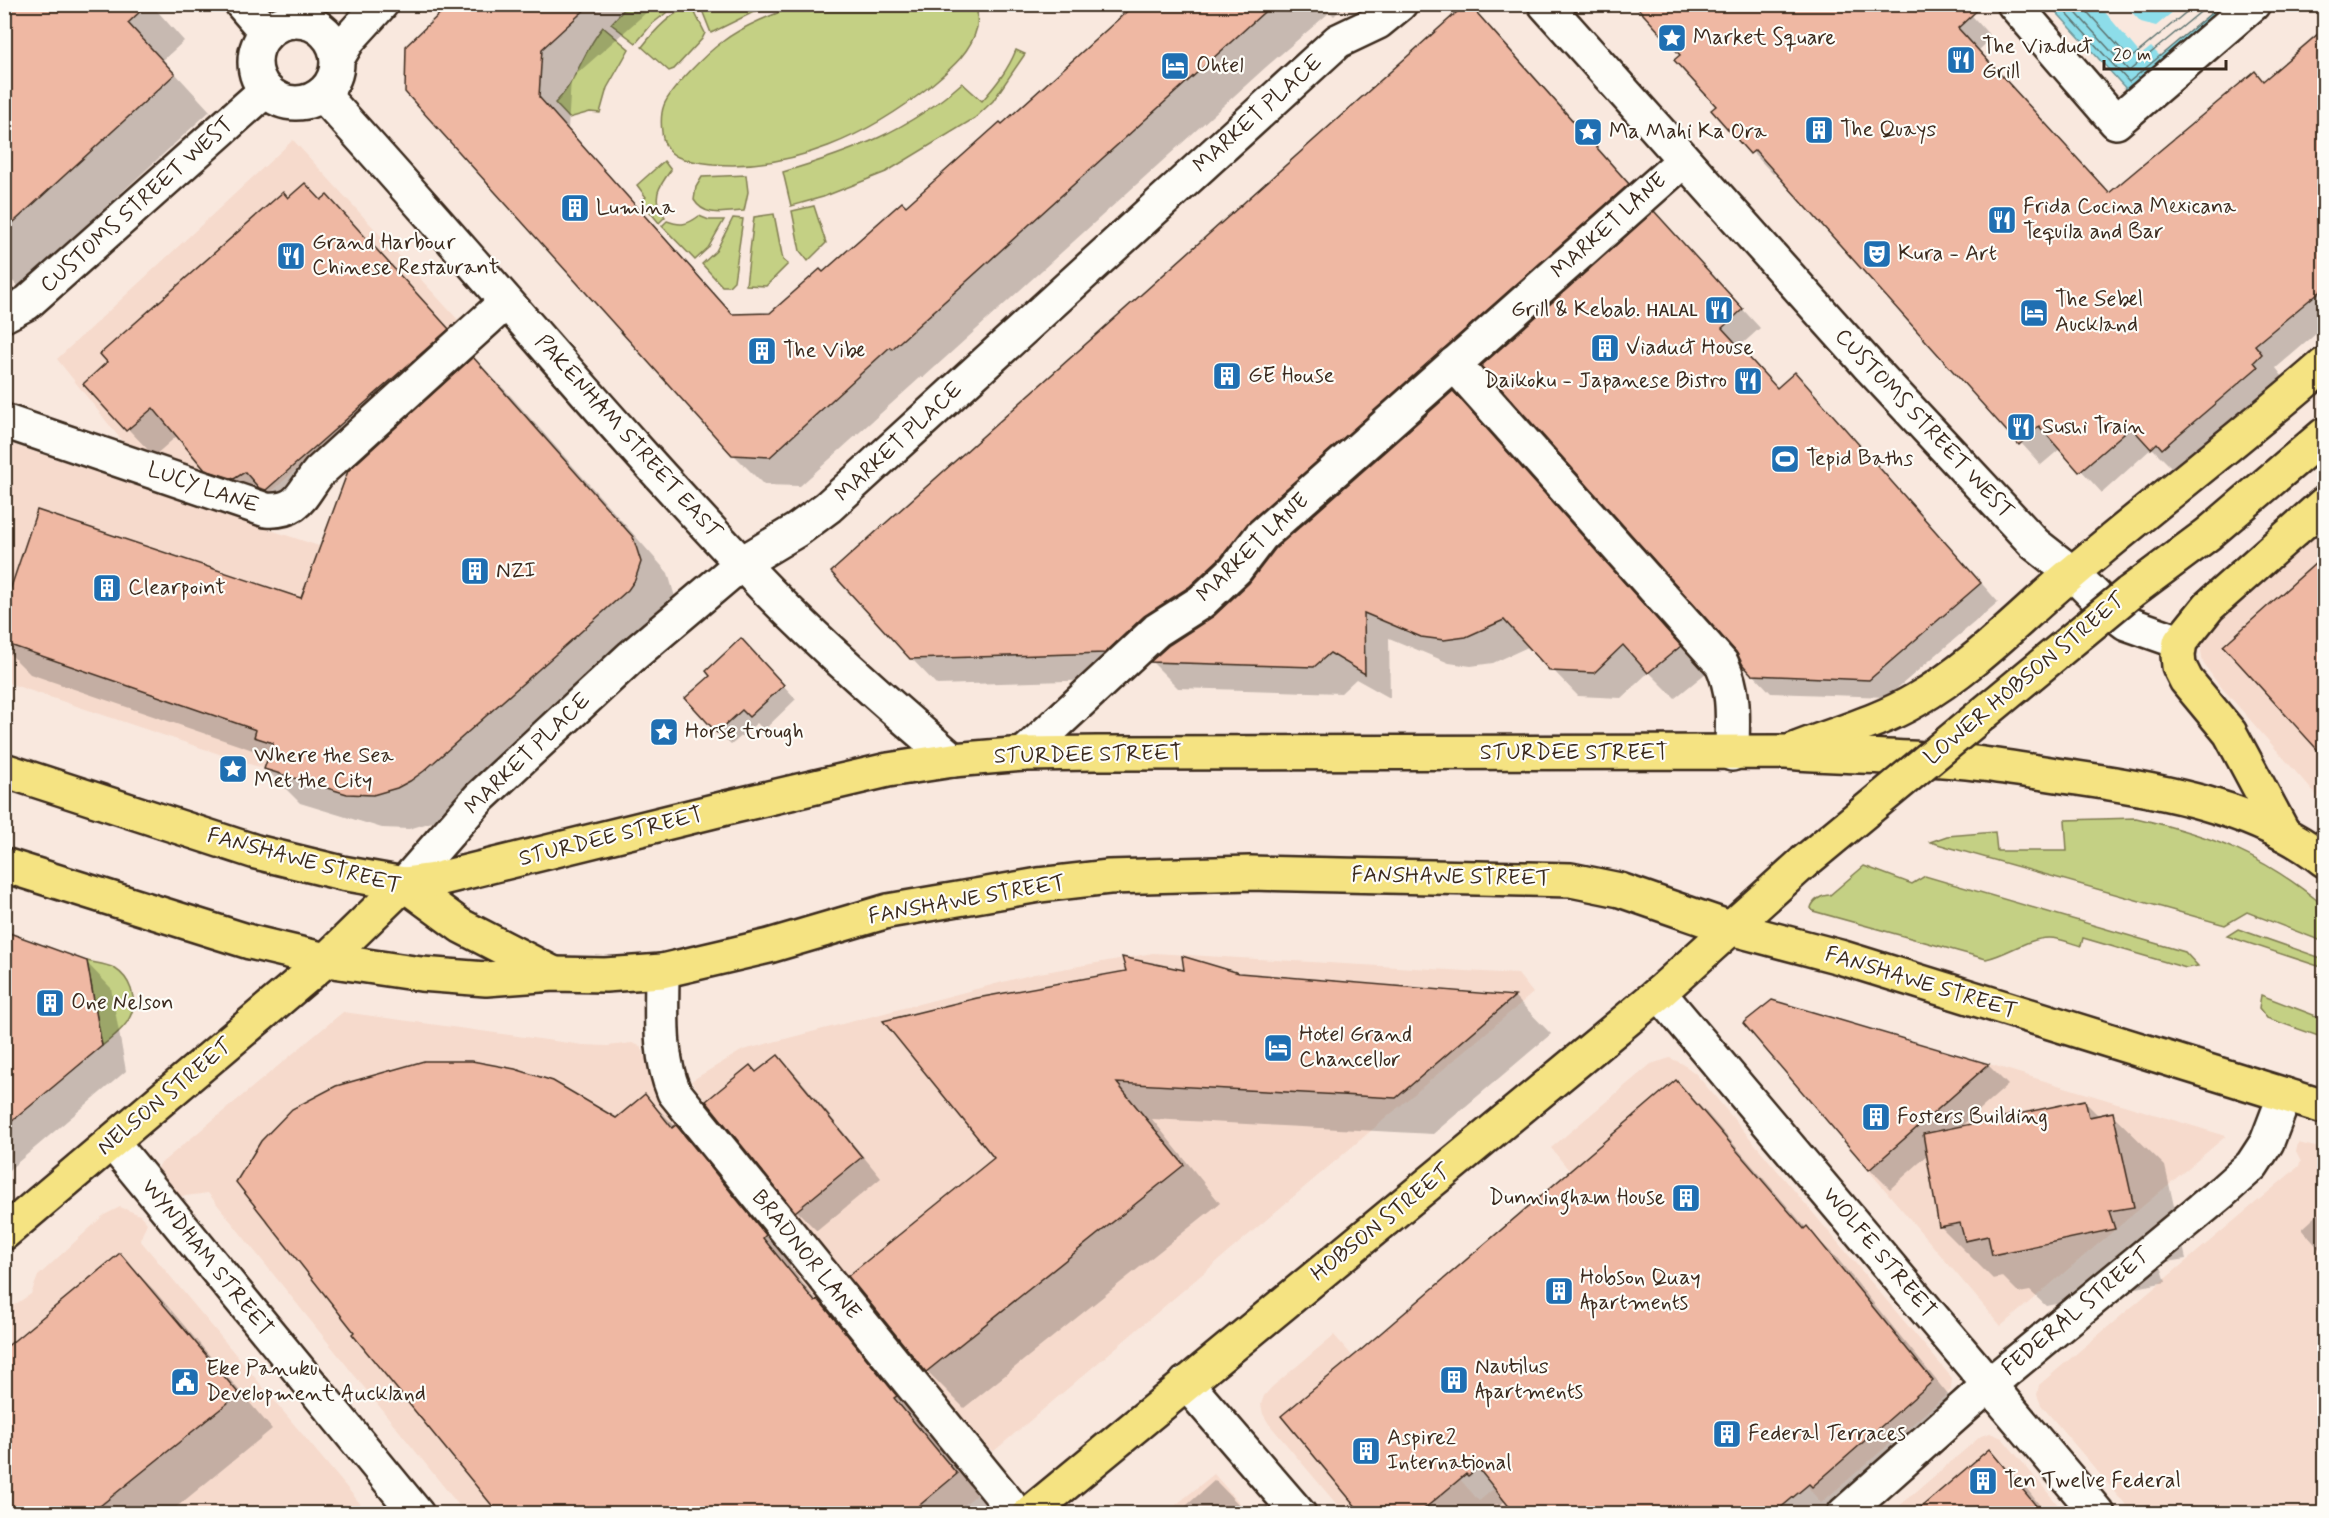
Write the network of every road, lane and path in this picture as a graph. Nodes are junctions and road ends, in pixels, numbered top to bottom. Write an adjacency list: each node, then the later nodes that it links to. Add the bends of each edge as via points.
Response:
1 (242, 4): 7 (street)
2 (381, 4): 8 (street, via 349,39)
3 (1400, 4): 19 (street, MARKET PLACE, via 1378,22 1338,41 828,507)
4 (1545, 4): 11 (street, CUSTOMS STREET WEST)
5 (2014, 4): 6 (street, via 2116,122)
6 (2253, 4)
7 (267, 33): 8 (street, via 291,21 317,26 327,35); 9 (street, via 255,55 259,80)
8 (338, 59): 10 (street, via 331,85)
9 (267, 90): 10 (street, via 276,98 294,103); 13 (street, CUSTOMS STREET WEST, via 27,303)
10 (322, 94): 12 (street, PAKENHAM STREET EAST)
11 (1684, 160): 14 (street, MARKET LANE); 20 (street, CUSTOMS STREET WEST, via 2035,544)
12 (506, 302): 16 (street, LUCY LANE, via 319,472 300,500 285,509 266,510); 19 (street, PAKENHAM STREET EAST)
13 (4, 315)
14 (1454, 364): 23 (street, MARKET LANE, via 1261,536 1236,569 1201,602 1157,630); 24 (street, via 1722,664 1733,696)
15 (2325, 365): 20 (main road)
16 (4, 421)
17 (2325, 435): 31 (main road, LOWER HOBSON STREET, bridge, via 1803,863)
18 (2325, 504): 21 (main road, via 2209,606)
19 (742, 563): 25 (street, PAKENHAM STREET EAST, via 859,679); 30 (street, MARKET PLACE, via 631,657 479,798)
20 (2072, 573): 21 (street, CUSTOMS STREET WEST, via 2126,623); 22 (main road, via 1986,648 1916,701)
21 (2180, 642): 27 (main road, via 2179,666 2186,680 2230,733)
22 (1786, 752): 24 (main road, STURDEE STREET); 27 (main road, via 1929,759 2161,791 2251,819)
23 (1024, 754): 24 (main road, STURDEE STREET); 25 (main road, STURDEE STREET)
24 (1732, 754)
25 (953, 760): 30 (main road, STURDEE STREET, via 877,773)
26 (4, 770): 30 (main road, FANSHAWE STREET, via 256,852)
27 (2284, 834): 28 (main road)
28 (2325, 860)
29 (4, 865): 32 (main road, FANSHAWE STREET, via 250,942)
30 (404, 884): 32 (main road, NELSON STREET); 34 (main road, FANSHAWE STREET, via 461,926)
31 (1730, 928): 33 (main road, FANSHAWE STREET, via 1620,890 1550,878 1250,873 1109,877 888,911 769,946); 35 (main road, HOBSON STREET); 36 (main road, FANSHAWE STREET, via 1840,957)
32 (326, 960): 34 (main road, FANSHAWE STREET, via 486,979); 38 (main road, NELSON STREET)
33 (662, 971): 34 (main road, FANSHAWE STREET); 43 (street, BRADNOR LANE, via 664,1056 674,1092)
34 (554, 974)
35 (1659, 993): 40 (main road, HOBSON STREET); 41 (street, WOLFE STREET)
36 (2285, 1095): 37 (main road, FANSHAWE STREET); 41 (street, FEDERAL STREET, via 2272,1133 2252,1165)
37 (2325, 1107)
38 (112, 1142): 39 (main road, NELSON STREET); 42 (street, WYNDHAM STREET)
39 (4, 1233)
40 (1186, 1383): 44 (main road, HOBSON STREET); 45 (street)
41 (1990, 1384): 46 (street, FEDERAL STREET); 47 (street, WOLFE STREET)
42 (417, 1514)
43 (1017, 1514)
44 (1029, 1514)
45 (1299, 1514)
46 (1844, 1514)
47 (2098, 1514)

